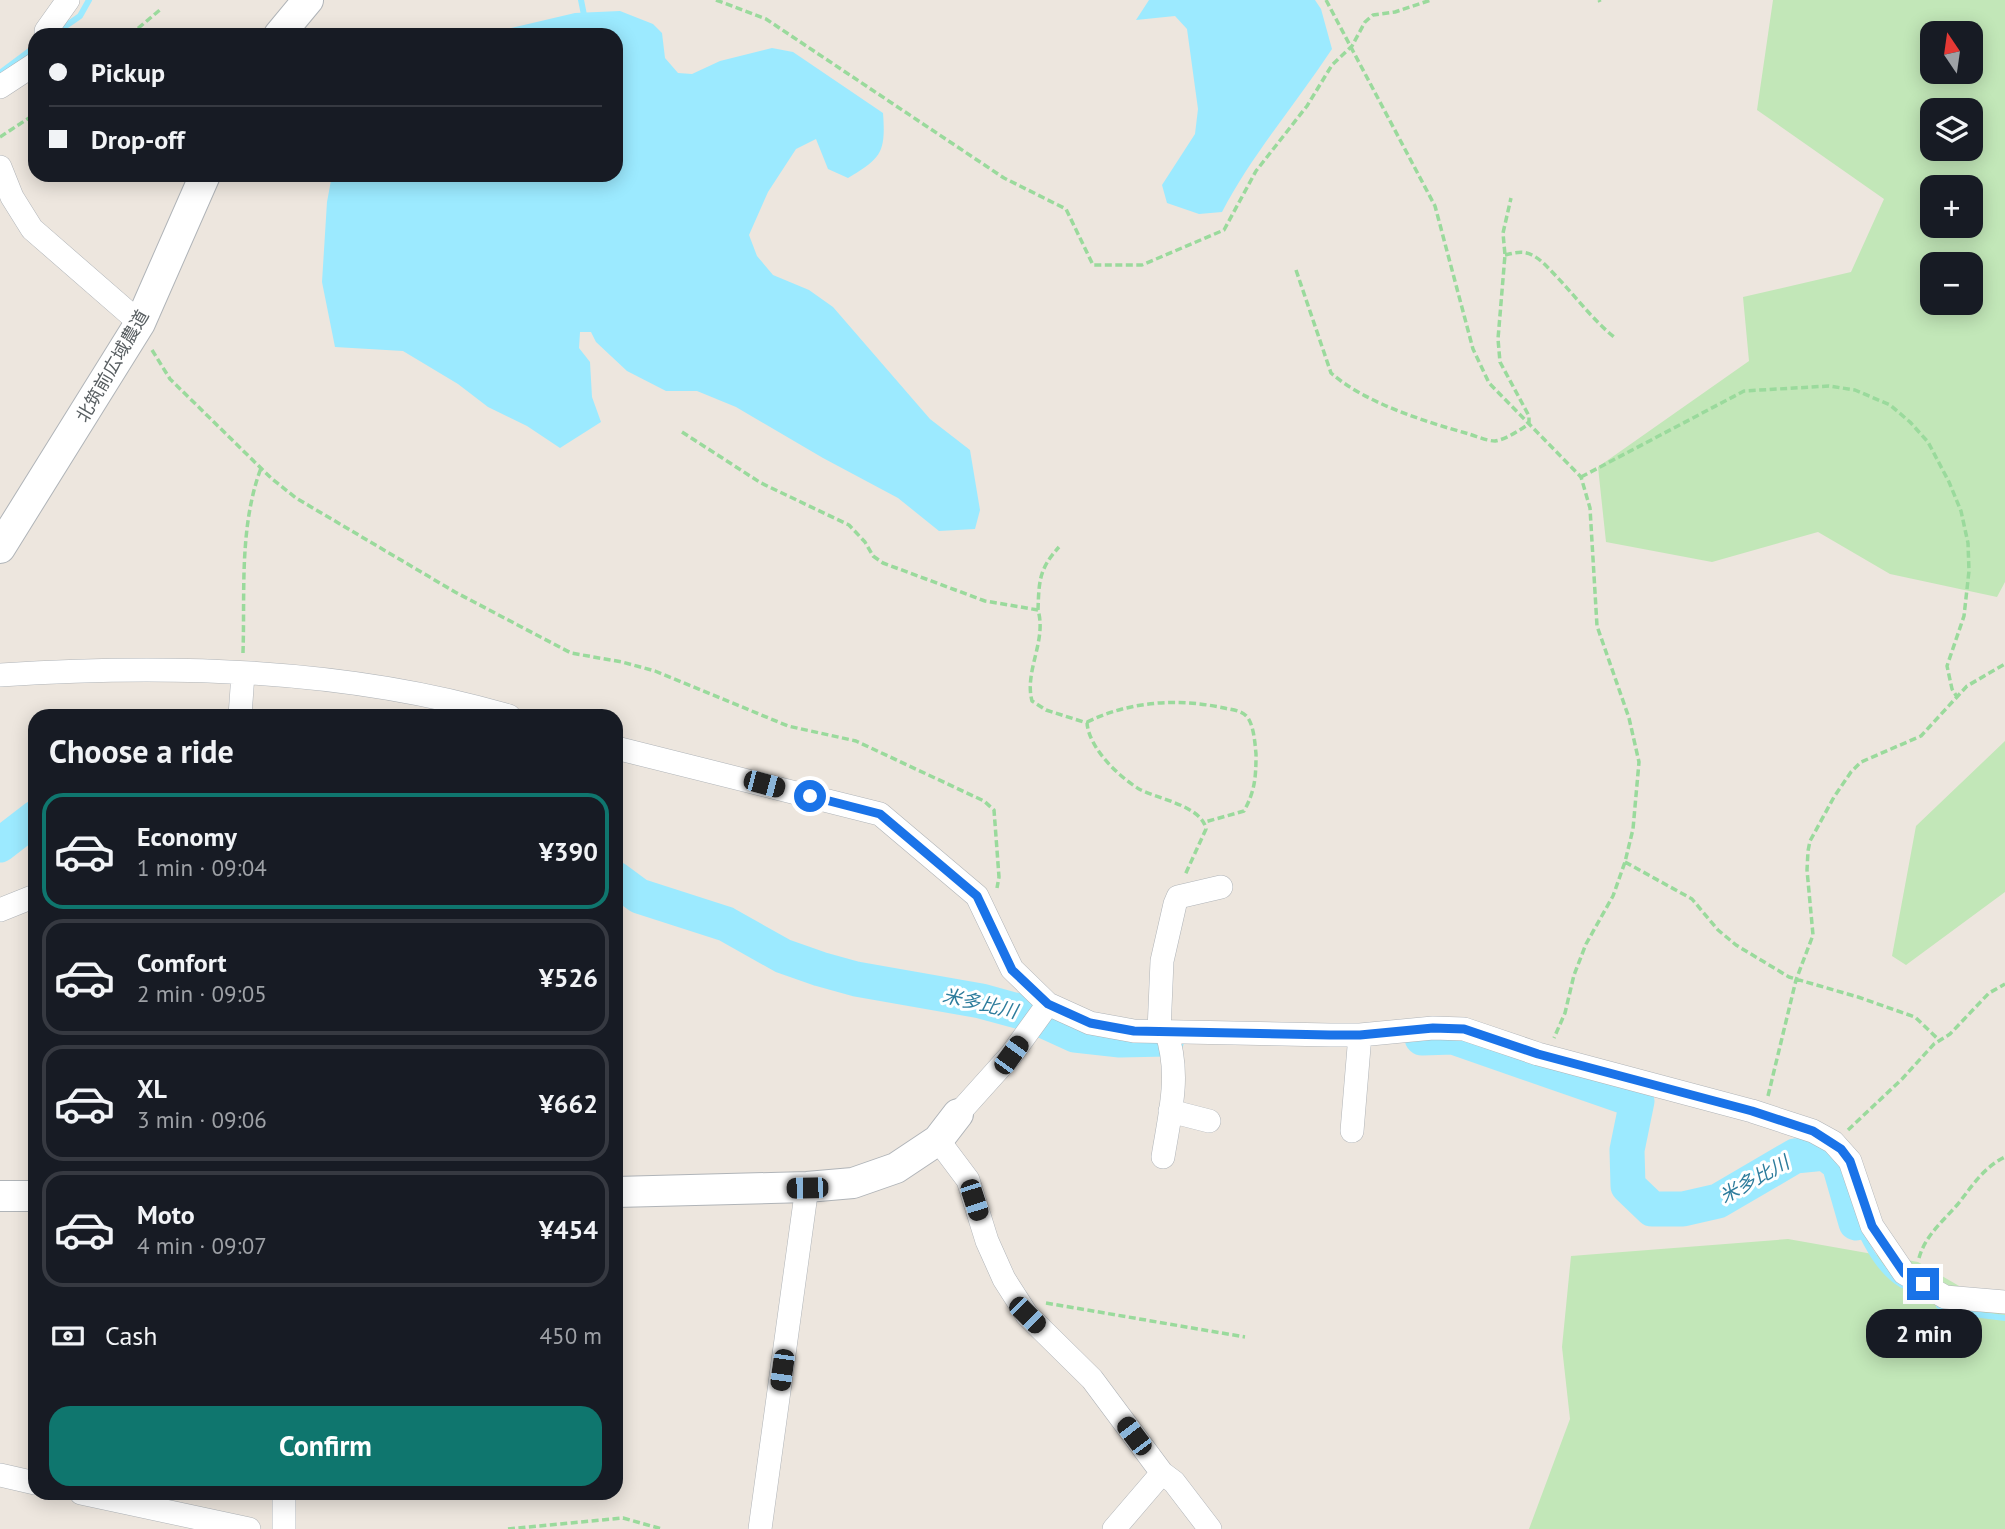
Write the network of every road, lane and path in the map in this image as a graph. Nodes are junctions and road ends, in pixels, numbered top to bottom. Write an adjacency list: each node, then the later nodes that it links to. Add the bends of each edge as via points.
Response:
1 (68, 0): 7 (street)
2 (308, 0): 9 (street)
3 (716, 0): 10 (path, via 766,19 1004,178 1066,209 1093,265 1142,265 1224,230 1256,171 1307,106 1332,65)
4 (1326, 0): 10 (path)
5 (1431, 0): 10 (path, via 1373,15)
6 (161, 9): 8 (path)
7 (48, 28)
8 (138, 28)
9 (285, 28)
10 (1352, 46): 22 (path, via 1435,206 1480,367 1489,383)
11 (28, 69): 12 (street)
12 (0, 87)
13 (28, 119): 14 (path)
14 (0, 137)
15 (0, 167): 20 (street, via 32,229)
16 (202, 182): 20 (street, 北筑前広域農道)
17 (1511, 198): 18 (path, via 1503,233)
18 (1505, 255): 21 (path, via 1530,253 1543,262); 22 (path, via 1500,362 1524,405)
19 (1296, 270): 22 (path, via 1331,373 1340,381 1392,408 1493,441)
20 (140, 323): 24 (path, via 145,340 170,379); 27 (street, 北筑前広域農道)
21 (1614, 337)
22 (1529, 424): 25 (path)
23 (682, 432): 28 (path, via 761,483 849,525 883,564 985,601)
24 (261, 468): 30 (path, via 252,494 244,550); 42 (path, via 296,498 455,592 571,653 655,671 788,726 856,741 984,801 994,810 999,877 996,894)
25 (1581, 477): 32 (path, via 1744,391 1829,386 1855,390 1890,405 1927,442 1961,511 1969,571 1964,616 1948,666); 38 (path, via 1590,508 1597,625 1639,762)
26 (1059, 547): 28 (path, via 1040,575)
27 (0, 548)
28 (1038, 610): 35 (path, via 1040,631 1028,687 1032,701)
29 (2005, 664): 32 (path)
30 (243, 674): 31 (street, via 87,669); 33 (street); 34 (street, via 351,681)
31 (0, 675)
32 (1957, 697): 44 (path, via 1921,736 1861,762 1834,797 1810,841 1807,870 1812,935)
33 (240, 709)
34 (487, 709)
35 (1087, 723): 37 (path, via 1087,732 1113,767 1139,788); 37 (path, via 1143,703 1200,703 1241,711 1249,719 1255,746 1253,796 1244,811)
36 (623, 749): 42 (street, via 880,814 977,896)
37 (1205, 822): 40 (path, via 1206,830)
38 (1625, 862): 44 (path, via 1692,899 1736,945); 50 (path, via 1613,896 1586,944 1566,1013)
39 (1221, 887): 40 (street)
40 (1178, 897): 47 (street, via 1162,961)
41 (28, 898): 43 (street)
42 (981, 905): 46 (street, via 1012,970)
43 (0, 910)
44 (1796, 980): 49 (path, via 1914,1017); 53 (path)
45 (2005, 984): 49 (path, via 1989,993)
46 (1048, 1004): 47 (street, via 1090,1023); 52 (street, via 1011,1055)
47 (1163, 1031): 48 (street); 51 (street, via 1173,1052)
48 (1360, 1035): 50 (street, via 1464,1029); 55 (street)
49 (1940, 1041): 57 (path)
50 (1546, 1055): 53 (street)
51 (1170, 1111): 54 (street); 58 (street)
52 (958, 1114): 56 (street)
53 (1763, 1115): 57 (street)
54 (1209, 1121)
55 (1352, 1131)
56 (938, 1140): 60 (street, via 896,1168 853,1183); 65 (street, via 968,1180 987,1241)
57 (1833, 1142): 64 (street, via 1850,1161 1872,1226 1904,1273)
58 (1163, 1157)
59 (2005, 1157): 64 (path, via 1988,1167 1929,1235 1918,1256)
60 (807, 1188): 61 (street); 77 (street)
61 (623, 1192)
62 (0, 1196): 63 (street)
63 (28, 1196)
64 (1923, 1284): 66 (street, via 1945,1297)
65 (1017, 1298): 67 (path); 68 (street, via 1027,1315 1092,1379)
66 (2005, 1303)
67 (1245, 1337)
68 (1162, 1473): 78 (street); 79 (street)
69 (0, 1475): 70 (street)
70 (28, 1481)
71 (114, 1500): 73 (street)
72 (284, 1500): 74 (street)
73 (249, 1529)
74 (284, 1529)
75 (508, 1529): 76 (path, via 623,1518)
76 (662, 1529)
77 (760, 1529)
78 (1114, 1529)
79 (1210, 1529)

